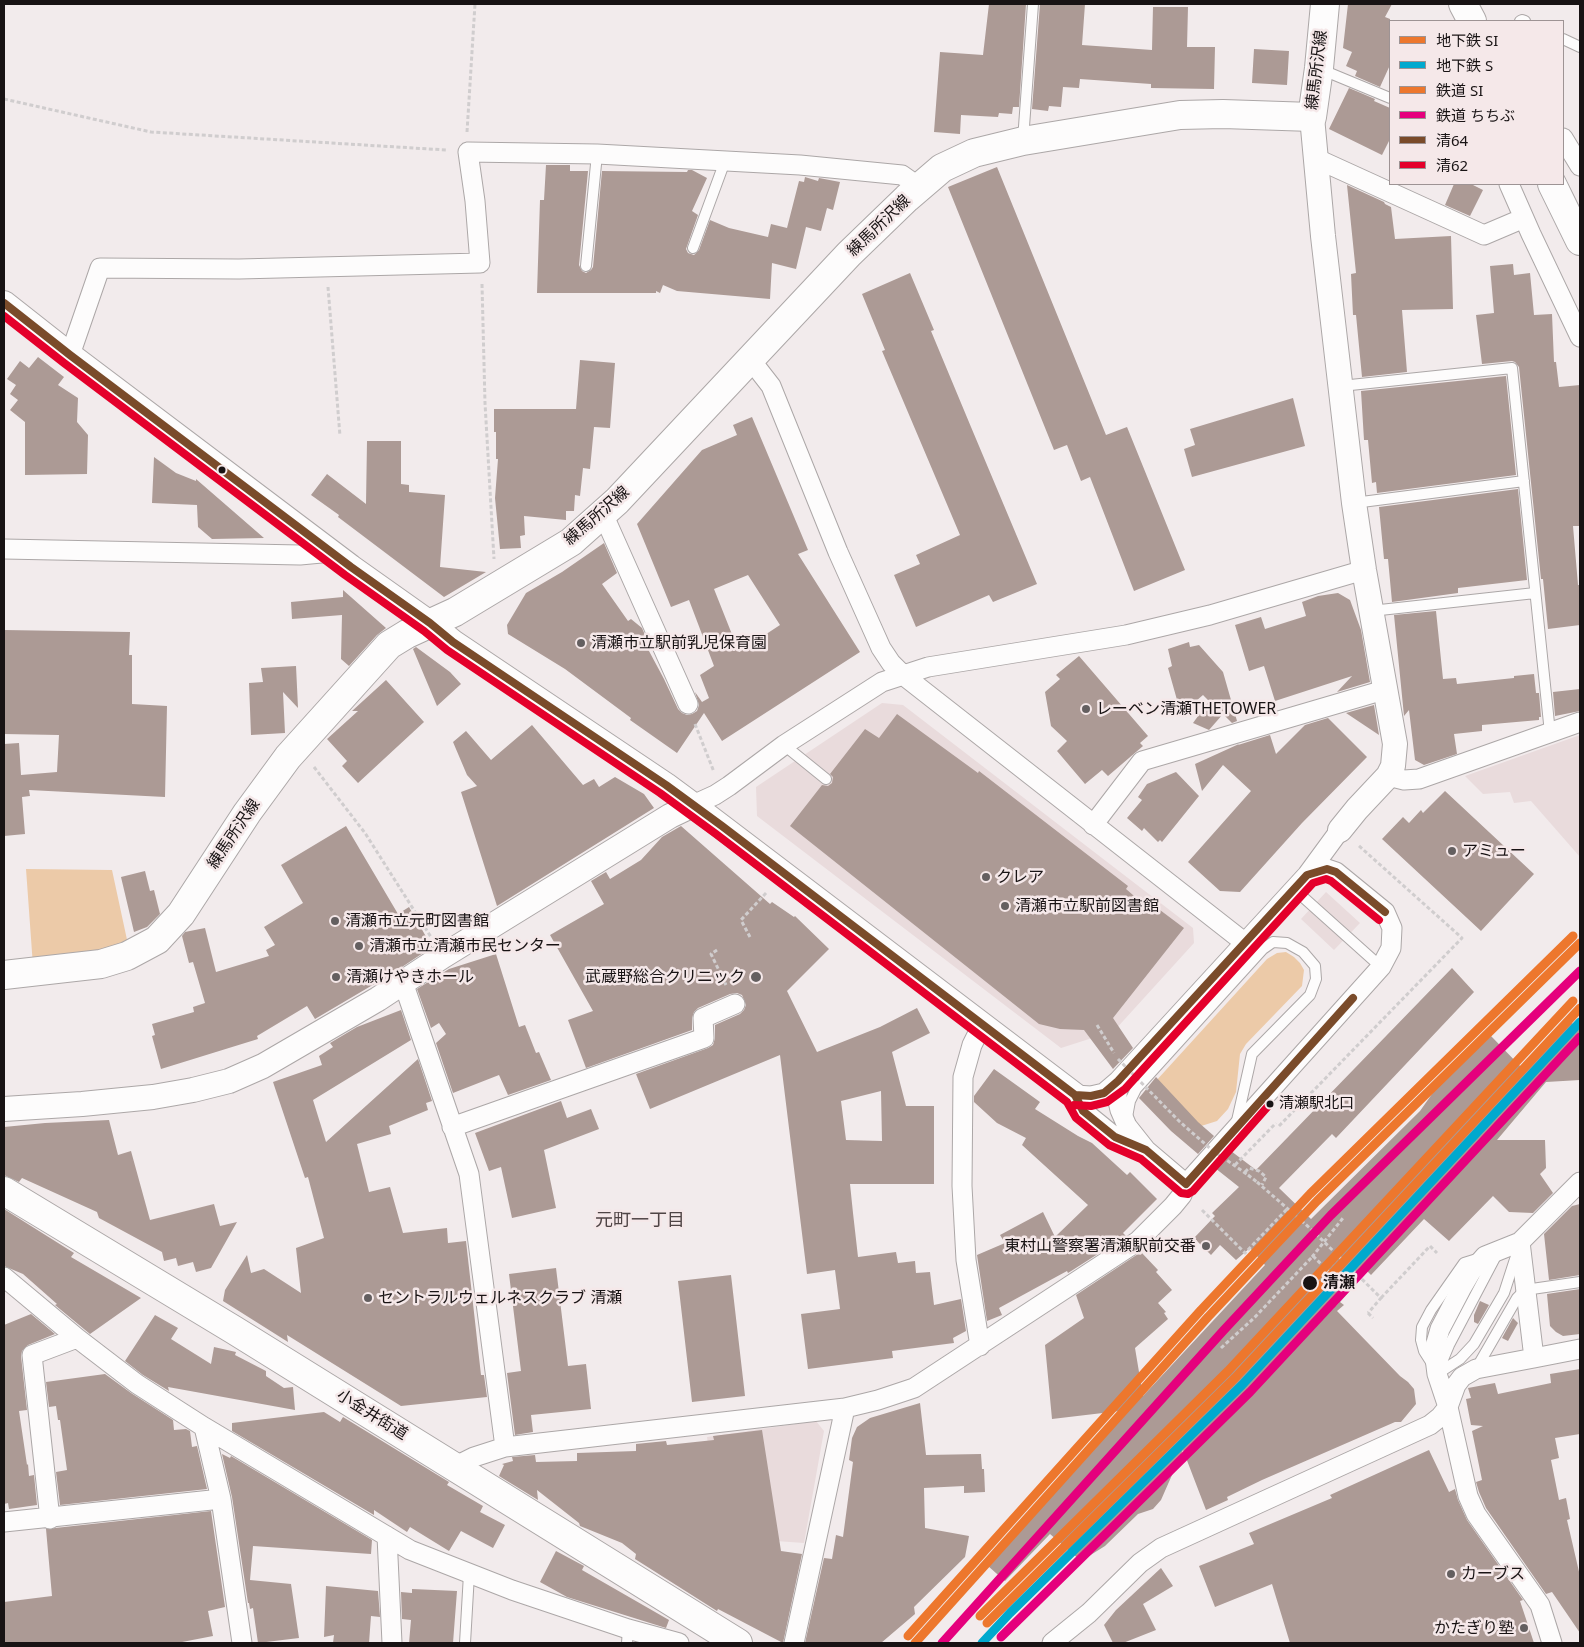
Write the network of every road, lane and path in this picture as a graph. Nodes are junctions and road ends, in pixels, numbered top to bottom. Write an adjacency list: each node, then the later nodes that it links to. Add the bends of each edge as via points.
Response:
1 (475, 4): 12 (path)
2 (1033, 4): 11 (lane)
3 (1325, 4): 6 (main road, 練馬所沢線)
4 (1564, 39): 5 (lane)
5 (1580, 47)
6 (1319, 68): 7 (lane); 9 (main road, 練馬所沢線)
7 (1389, 98)
8 (4, 99): 12 (path, via 152,132)
9 (1312, 117): 11 (main road, 練馬所沢線, via 1180,115); 14 (street)
10 (1564, 140): 16 (street)
11 (1023, 141): 19 (main road, 練馬所沢線, via 974,153 942,168)
12 (468, 152): 13 (street); 23 (street)
13 (597, 154): 15 (street); 25 (lane)
14 (1315, 158): 20 (street, via 1484,235); 30 (street)
15 (725, 161): 19 (street, via 902,175); 22 (lane)
16 (1580, 166)
17 (1509, 185): 20 (street)
18 (1552, 185): 21 (main road)
19 (919, 187): 29 (main road, 練馬所沢線, via 849,254)
20 (1524, 218): 27 (street)
21 (1580, 241)
22 (693, 248)
23 (480, 263): 24 (street); 38 (path)
24 (327, 266): 28 (street, via 100,268); 31 (path)
25 (586, 266)
26 (4, 303): 28 (street)
27 (1580, 336)
28 (70, 355): 36 (street)
29 (750, 359): 34 (main road, 練馬所沢線); 42 (street, via 771,386 881,648)
30 (1341, 386): 32 (lane, via 1512,368); 33 (street)
31 (340, 436)
32 (1524, 481): 33 (lane); 39 (lane)
33 (1354, 503): 37 (street)
34 (601, 515): 38 (main road, 練馬所沢線, via 571,542); 44 (street)
35 (4, 549): 36 (street, via 300,555)
36 (332, 552): 41 (street)
37 (1364, 570): 40 (street); 42 (street, via 1126,636 928,667)
38 (495, 588): 41 (main road, 練馬所沢線)
39 (1535, 593): 40 (lane); 46 (lane)
40 (1371, 611): 43 (street)
41 (430, 623): 48 (main road, 練馬所沢線, via 389,645); 51 (street, via 453,642)
42 (903, 675): 47 (street, via 882,682); 52 (street)
43 (1384, 690): 49 (street, via 1395,744 1393,766); 52 (street, via 1142,761)
44 (688, 704)
45 (1580, 722): 46 (street)
46 (1550, 733): 49 (street, via 1419,779)
47 (784, 745): 50 (lane); 51 (street, via 729,786)
48 (298, 746): 61 (path, via 365,833); 63 (main road, 練馬所沢線, via 247,813 181,914 157,940 127,956 101,964)
49 (1388, 776): 53 (street)
50 (826, 779)
51 (693, 805): 61 (street); 66 (street)
52 (1093, 825): 59 (street)
53 (1340, 830): 54 (street); 55 (street, via 1333,841 1332,854 1334,863)
54 (1307, 875): 55 (street, via 1327,869); 57 (street)
55 (1345, 878): 62 (street, via 1385,912 1392,928 1391,948)
56 (769, 889): 58 (path, via 741,920)
57 (1294, 889): 59 (street); 62 (lane)
58 (750, 937)
59 (1244, 942): 68 (street)
60 (717, 950): 65 (path, via 712,954)
61 (443, 956): 64 (street)
62 (1381, 967): 75 (street)
63 (4, 975)
64 (403, 982): 71 (street, via 310,1040 229,1081 154,1097); 74 (street)
65 (734, 1004): 74 (street, via 703,1018 704,1038)
66 (982, 1024): 70 (street); 100 (street, via 963,1077 962,1186 966,1260)
67 (1097, 1025): 77 (path, bridge, via 1118,1059 1180,1122)
68 (1118, 1081): 69 (lane); 70 (street, via 1104,1093); 73 (street, via 1117,1097)
69 (1136, 1089): 73 (lane, via 1126,1113); 75 (lane, via 1263,949 1273,942 1287,943 1304,952 1315,966 1316,979 1310,995 1252,1054)
70 (1075, 1095): 76 (street, via 1083,1111 1116,1137)
71 (4, 1108)
72 (1276, 1123): 77 (path)
73 (1127, 1126): 76 (street)
74 (452, 1127): 110 (street, via 469,1174)
75 (1234, 1129): 80 (street)
76 (1146, 1150): 80 (street)
77 (1235, 1165): 78 (path, bridge)
78 (1245, 1172): 81 (path, bridge); 81 (path, via 1249,1168 1259,1171 1266,1177)
79 (1580, 1182): 86 (street)
80 (1186, 1184): 100 (street, via 1173,1206 1138,1241)
81 (1262, 1185): 83 (path, bridge)
82 (4, 1191): 111 (main road, 小金井街道)
83 (1288, 1208): 84 (path, via 1245,1253); 90 (path, bridge)
84 (1202, 1210)
85 (1343, 1218): 91 (path)
86 (1520, 1242): 89 (street); 95 (street); 105 (lane, via 1504,1293 1474,1344 1460,1359)
87 (1380, 1253): 97 (path)
88 (1437, 1253): 96 (path, via 1430,1246)
89 (1492, 1253): 105 (lane); 105 (street, via 1471,1272 1440,1329 1434,1350); 105 (lane, via 1464,1263 1422,1327 1424,1350)
90 (1338, 1257): 92 (path); 96 (path, bridge)
91 (1307, 1263): 92 (path, bridge, via 1313,1256); 101 (path)
92 (1326, 1270): 97 (path, bridge, via 1348,1291)
93 (4, 1277): 99 (street)
94 (1580, 1282): 95 (lane)
95 (1525, 1290): 103 (street); 104 (lane, via 1517,1298)
96 (1381, 1298): 98 (path, bridge, via 1368,1313)
97 (1340, 1299): 106 (path, via 1288,1354)
98 (1373, 1318)
99 (77, 1338): 109 (street, via 138,1384); 113 (street, via 32,1355)
100 (980, 1346): 108 (street, via 914,1388)
101 (1220, 1348)
102 (1580, 1349): 103 (street)
103 (1534, 1358): 104 (street)
104 (1476, 1369): 107 (street, via 1459,1381)
105 (1437, 1374): 107 (street)
106 (1256, 1382)
107 (1448, 1407): 124 (street, via 1430,1424 1162,1548 1140,1563 1089,1613); 125 (street, via 1468,1496 1476,1514 1540,1605)
108 (845, 1408): 110 (street); 123 (street)
109 (204, 1427): 112 (street); 115 (street)
110 (504, 1447): 111 (street)
111 (454, 1467): 122 (main road, 小金井街道)
112 (221, 1500): 113 (street); 118 (street)
113 (50, 1518): 114 (street)
114 (4, 1522)
115 (387, 1536): 116 (street, via 410,1550); 119 (street)
116 (469, 1574): 117 (street); 120 (lane)
117 (628, 1636): 121 (street)
118 (242, 1643)
119 (392, 1643)
120 (465, 1643)
121 (679, 1643)
122 (738, 1643)
123 (794, 1643)
124 (1052, 1643)
125 (1552, 1643)

